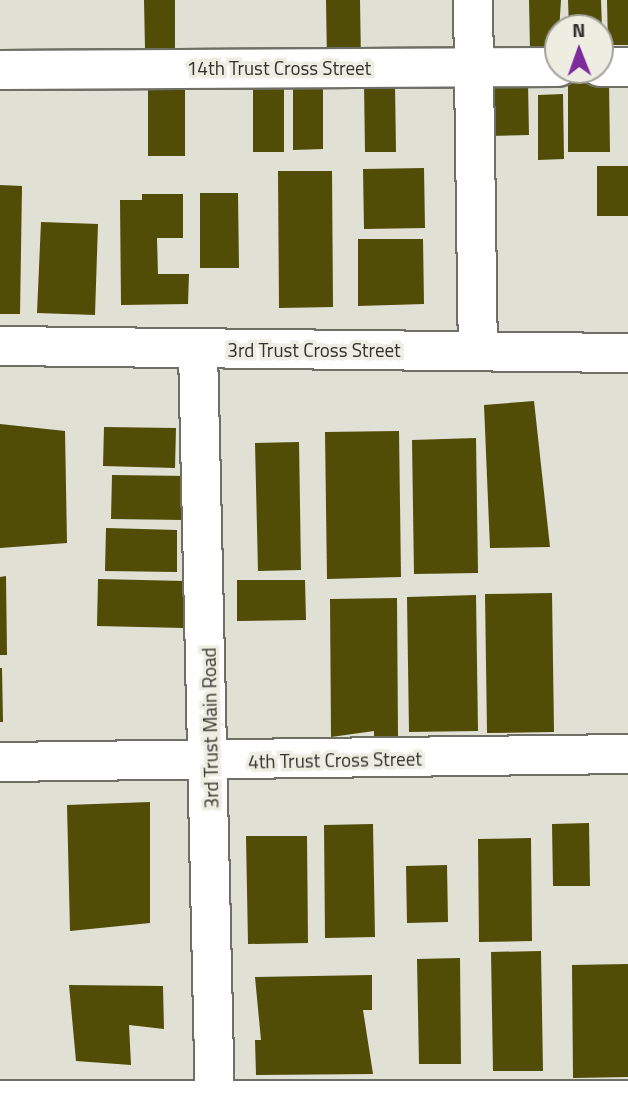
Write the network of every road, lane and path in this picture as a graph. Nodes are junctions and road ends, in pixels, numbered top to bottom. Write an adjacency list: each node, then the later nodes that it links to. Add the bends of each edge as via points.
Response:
1 (473, 0): 2 (street)
2 (475, 67): 3 (street, 14th Trust Cross Street); 4 (street, 14th Trust Cross Street); 7 (street)
3 (544, 67)
4 (0, 70)
5 (0, 346): 6 (street, 3rd Trust Cross Street)
6 (198, 350): 7 (street, 3rd Trust Cross Street); 11 (street, 3rd Trust Main Road)
7 (478, 351): 8 (street, 3rd Trust Cross Street)
8 (628, 353)
9 (628, 754): 11 (street, 4th Trust Cross Street)
10 (0, 762): 11 (street, 4th Trust Cross Street)
11 (212, 762): 14 (street, 3rd Trust Main Road)
12 (0, 1100): 14 (street)
13 (628, 1100): 14 (street)
14 (215, 1101)

